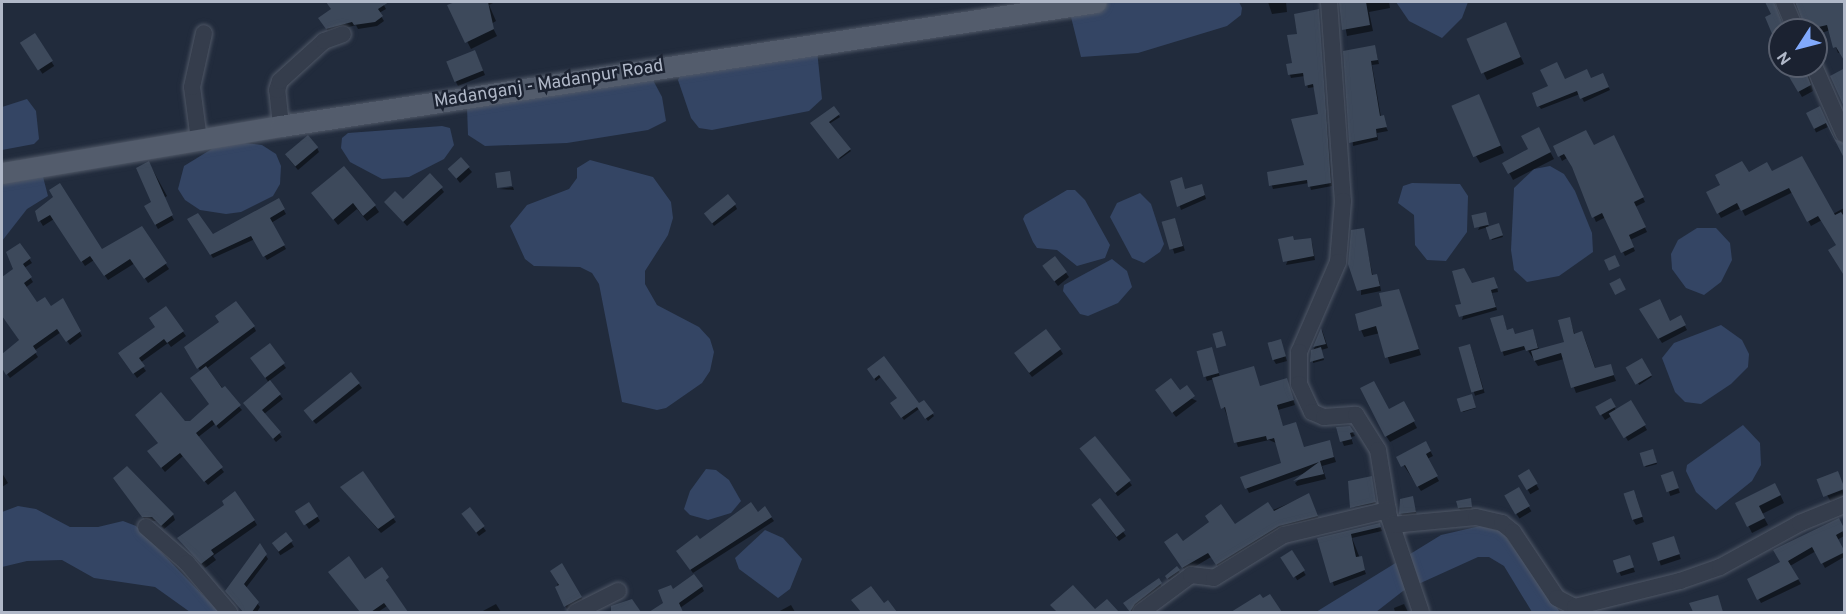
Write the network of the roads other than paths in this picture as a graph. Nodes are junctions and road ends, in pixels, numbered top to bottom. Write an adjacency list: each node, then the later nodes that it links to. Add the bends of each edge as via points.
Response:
1 (1096, 2): 8 (main road, Madanganj - Madanpur Road)
2 (1329, 2): 13 (street, via 1343,201 1338,262 1299,352 1299,384 1312,412 1324,417 1356,415 1383,465)
3 (1784, 2): 4 (street)
4 (1791, 18)
5 (204, 33): 10 (street, via 192,87)
6 (343, 34): 8 (street, via 324,41 280,81 277,90)
7 (1819, 78): 9 (street)
8 (281, 126): 10 (main road, Madanganj - Madanpur Road)
9 (1845, 134)
10 (199, 140): 11 (main road, Madanganj - Madanpur Road)
11 (2, 172)
12 (1845, 505): 13 (street, via 1800,523 1720,567 1583,607 1566,606 1557,598 1513,532 1502,523 1476,517)
13 (1390, 517): 18 (street, via 1284,535 1214,578 1191,575); 19 (street)
14 (146, 527): 16 (street, via 187,563)
15 (618, 591): 17 (street)
16 (229, 612)
17 (576, 612)
18 (1141, 612)
19 (1421, 612)

